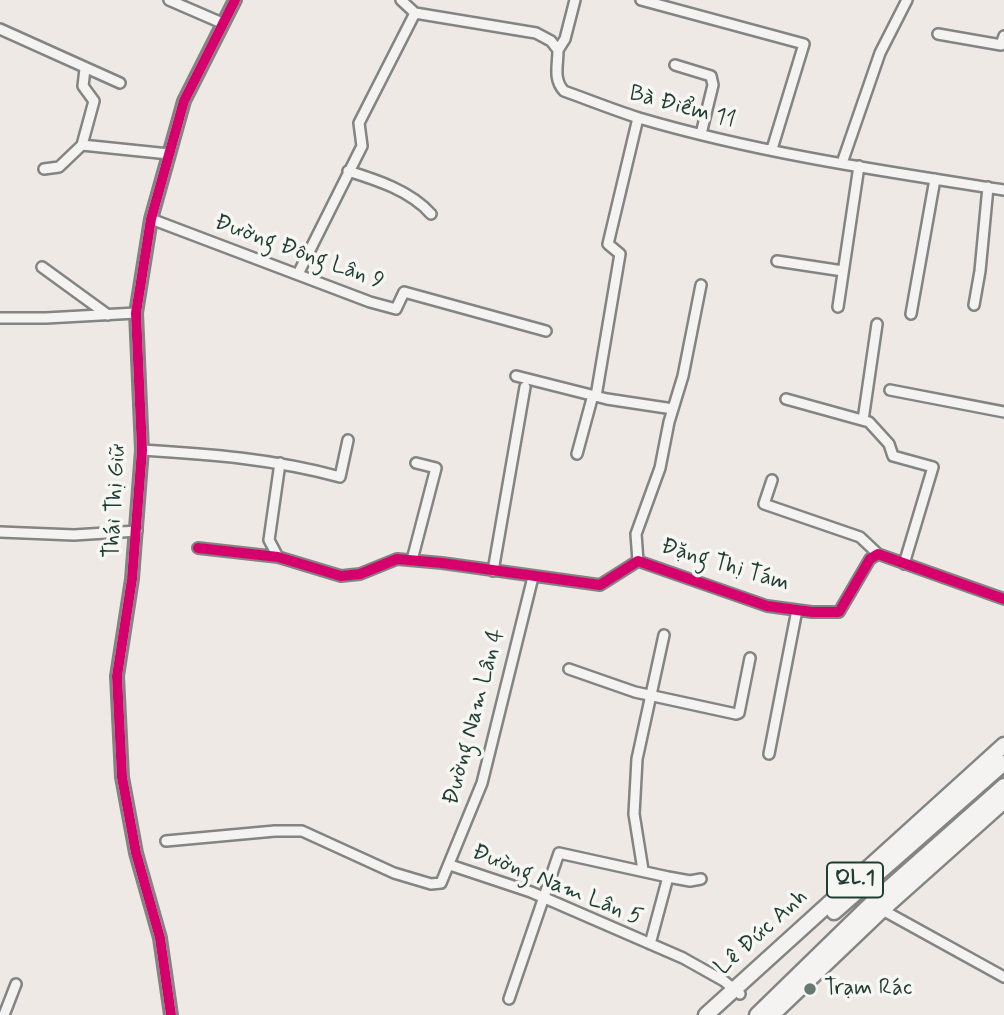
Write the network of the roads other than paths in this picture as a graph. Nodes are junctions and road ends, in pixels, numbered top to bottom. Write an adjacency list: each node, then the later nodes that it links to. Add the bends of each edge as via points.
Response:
1 (169, 0): 8 (street)
2 (235, 0): 8 (street, Thái Thị Giữ)
3 (401, 0): 7 (street)
4 (575, 0): 12 (street)
5 (640, 0): 19 (street, via 804,44)
6 (907, 0): 21 (street, via 880,53)
7 (415, 13): 12 (street, via 536,33); 24 (street, via 359,123 362,145)
8 (222, 23): 20 (street, Thái Thị Giữ, via 184,101)
9 (0, 29): 14 (street)
10 (938, 34): 11 (street, via 1001,46)
11 (1004, 36)
12 (558, 50): 16 (street, Bà Điểm 11, via 556,76 564,91)
13 (675, 65): 17 (street, via 711,75 713,85)
14 (85, 69): 15 (street); 18 (street, via 83,86 94,101)
15 (120, 83)
16 (638, 118): 17 (street, Bà Điểm 11); 46 (street, via 608,244 620,254)
17 (701, 134): 19 (street, Bà Điểm 11)
18 (82, 145): 20 (street); 23 (street, via 60,167)
19 (772, 149): 21 (street, Bà Điểm 11)
20 (169, 154): 29 (street, Thái Thị Giữ)
21 (842, 163): 22 (street, Bà Điểm 11)
22 (859, 166): 25 (street, Bà Điểm 11); 32 (street)
23 (44, 169)
24 (348, 172): 28 (street, via 420,202); 33 (street)
25 (935, 179): 26 (street, Bà Điểm 11); 39 (street)
26 (988, 187): 27 (street, Bà Điểm 11); 35 (street)
27 (1004, 190)
28 (431, 214)
29 (151, 219): 33 (street, Đường Đông Lân 9); 37 (street, Thái Thị Giữ)
30 (777, 261): 32 (street)
31 (42, 267): 38 (street)
32 (843, 271): 36 (street)
33 (298, 274): 42 (street, Đường Đông Lân 9, via 396,309 404,292)
34 (701, 285): 48 (street)
35 (974, 305)
36 (838, 307)
37 (136, 313): 38 (street); 52 (street, Thái Thị Giữ)
38 (108, 314): 40 (street)
39 (911, 314)
40 (0, 318)
41 (877, 324): 50 (street)
42 (546, 331)
43 (516, 376): 46 (street)
44 (525, 387): 65 (street)
45 (890, 390): 49 (street)
46 (594, 396): 48 (street); 53 (street)
47 (786, 399): 50 (street)
48 (673, 409): 63 (street, via 660,468 636,534)
49 (1004, 412)
50 (863, 421): 64 (street, via 889,444 893,456 933,467)
51 (348, 440): 54 (street, via 340,477)
52 (142, 450): 54 (street); 57 (street, Thái Thị Giữ)
53 (577, 454)
54 (280, 463): 61 (street, via 269,540)
55 (416, 463): 62 (street, via 436,468)
56 (772, 480): 60 (street, via 764,503 860,537)
57 (137, 531): 58 (street, via 74,536); 93 (street, Thái Thị Giữ, via 117,677 122,777 136,853 160,938)
58 (0, 532)
59 (198, 548): 61 (street, Đặng Thị Tám)
60 (878, 554): 64 (street); 68 (street, Đặng Thị Tám, via 870,559 839,612)
61 (278, 557): 62 (street, Đặng Thị Tám, via 341,576 360,574 397,559)
62 (412, 560): 65 (street, Đặng Thị Tám)
63 (638, 561): 66 (street, Đặng Thị Tám, via 600,585); 68 (street, Đặng Thị Tám, via 767,606)
64 (904, 564): 67 (street)
65 (493, 571): 66 (street, Đặng Thị Tám)
66 (533, 577): 80 (street, Đường Nam Lân 4, via 482,783)
67 (1004, 599)
68 (797, 610): 74 (street)
69 (664, 635): 72 (street)
70 (750, 658): 72 (street, via 738,714)
71 (569, 669): 72 (street)
72 (652, 696): 81 (street, via 637,759 634,814)
73 (1004, 745): 79 (highway, Lê Đức Anh / QL.1)
74 (769, 754)
75 (1004, 763): 79 (highway, Lê Đức Anh / QL.1)
76 (1004, 786): 85 (highway, QL.1)
77 (1004, 801): 85 (highway, QL.1)
78 (166, 841): 80 (street, Đường Nam Lân 5, via 302,831 394,873 431,884 441,883)
79 (905, 842): 89 (highway, Lê Đức Anh / QL.1)
80 (450, 865): 84 (street, Đường Nam Lân 5)
81 (643, 870): 82 (street); 84 (street, via 559,853)
82 (668, 877): 83 (street); 86 (street)
83 (701, 879)
84 (543, 897): 86 (street, Đường Nam Lân 5); 90 (street)
85 (877, 907): 87 (street); 91 (highway, QL.1)
86 (650, 944): 89 (street, Đường Nam Lân 5)
87 (1004, 977)
88 (16, 984): 92 (street)
89 (737, 991): 94 (highway, Lê Đức Anh / QL.1); 95 (highway, Lê Đức Anh / QL.1)
90 (509, 999)
91 (765, 1014)
92 (4, 1015)
93 (171, 1015)
94 (706, 1015)
95 (717, 1015)

